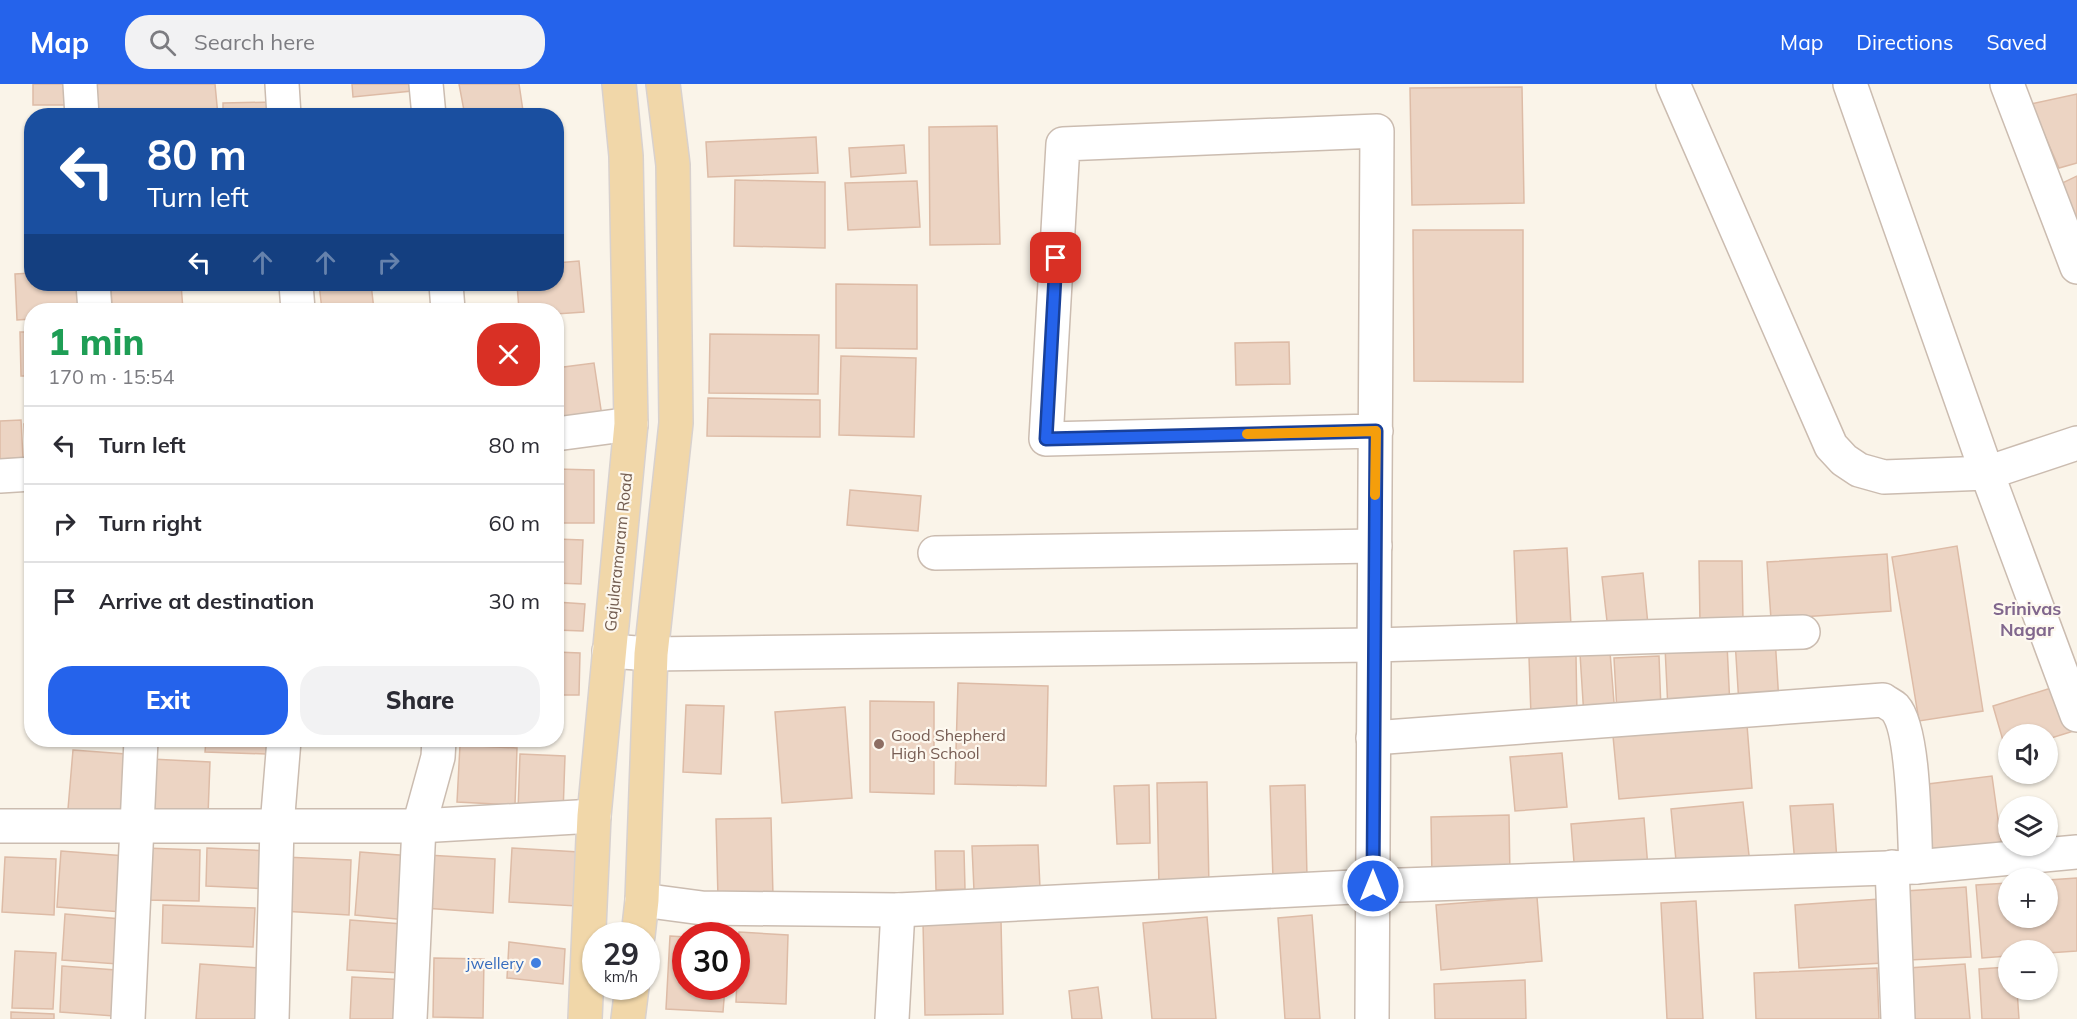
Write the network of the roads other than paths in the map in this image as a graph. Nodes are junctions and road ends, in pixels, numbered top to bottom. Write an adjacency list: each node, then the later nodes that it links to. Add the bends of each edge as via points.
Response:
1 (80, 84): 9 (street)
2 (282, 84): 10 (street)
3 (426, 84): 11 (street)
4 (618, 84): 13 (main road, Gajularamaram Road, via 626,156)
5 (663, 84): 25 (main road, via 673,165 676,423)
6 (1850, 84): 17 (street)
7 (2007, 84): 12 (street)
8 (1679, 86): 17 (street, via 1831,446 1859,471 1884,477)
9 (82, 108)
10 (284, 108)
11 (428, 108)
12 (2077, 267)
13 (631, 424): 15 (street); 24 (main road, Gajularamaram Road)
14 (1376, 431): 14 (street, via 1046,439 1063,144 1377,131); 20 (street)
15 (564, 433)
16 (2077, 443): 17 (street)
17 (1987, 472): 26 (street)
18 (24, 474): 19 (street)
19 (0, 476)
20 (1375, 546): 21 (street); 23 (street)
21 (935, 553)
22 (1803, 632): 23 (street)
23 (1374, 645): 25 (street); 27 (street)
24 (609, 651): 25 (street); 31 (main road, Gajularamaram Road)
25 (651, 654): 39 (main road)
26 (2077, 715)
27 (1373, 738): 37 (street, via 1883,700 1896,709 1909,751); 38 (street)
28 (141, 747): 33 (street)
29 (283, 747): 34 (street)
30 (439, 747): 35 (street)
31 (594, 816): 35 (street); 46 (main road, Gajularamaram Road)
32 (0, 826): 33 (street)
33 (137, 826): 34 (street); 43 (street)
34 (276, 826): 35 (street); 44 (street)
35 (419, 826): 45 (street)
36 (2077, 852): 37 (street)
37 (1904, 867): 38 (street); 50 (street)
38 (1373, 886): 40 (street); 49 (street)
39 (642, 900): 40 (street, via 702,908); 41 (main road)
40 (898, 910): 48 (street)
41 (640, 922)
42 (630, 1000): 47 (main road)
43 (128, 1019)
44 (272, 1019)
45 (410, 1019)
46 (585, 1019)
47 (628, 1019)
48 (892, 1019)
49 (1372, 1019)
50 (1898, 1019)

